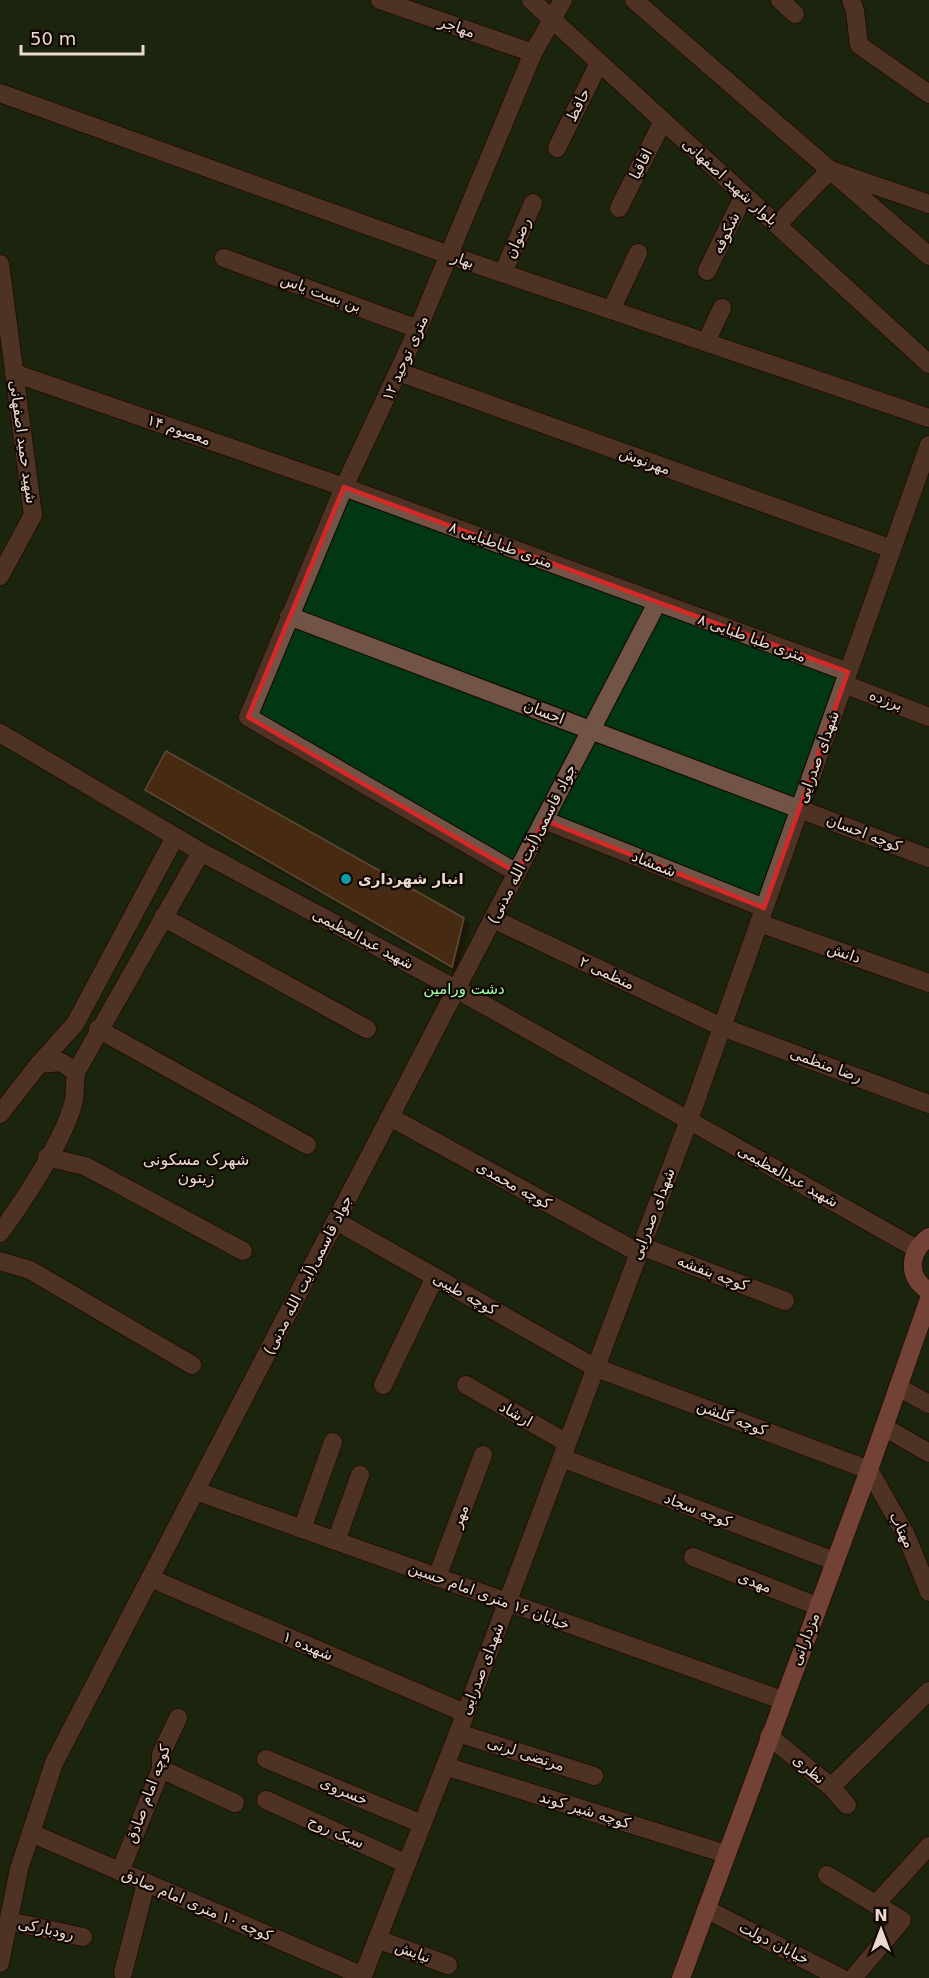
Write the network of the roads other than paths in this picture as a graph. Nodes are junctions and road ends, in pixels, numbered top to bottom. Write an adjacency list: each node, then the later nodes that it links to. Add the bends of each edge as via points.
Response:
1 (380, 0): 9 (street, مهاجر)
2 (531, 0): 8 (street, بلوار شهید اصفهانی)
3 (563, 0): 8 (street, ۱۲ متری توحید)
4 (634, 0): 15 (street)
5 (780, 0): 7 (street)
6 (851, 0): 12 (street, via 859,45)
7 (795, 14)
8 (551, 19): 9 (street, ۱۲ متری توحید); 10 (street, بلوار شهید اصفهانی)
9 (533, 53): 22 (street, ۱۲ متری توحید)
10 (599, 63): 13 (street, بلوار شهید اصفهانی); 14 (street, حافظ)
11 (0, 93): 22 (street, بهار)
12 (929, 94)
13 (663, 121): 16 (street, بلوار شهید اصفهانی); 19 (street, اقاقیا)
14 (557, 148)
15 (830, 170): 18 (street); 20 (street); 23 (street)
16 (744, 195): 20 (street, بلوار شهید اصفهانی); 26 (street, شکوفه)
17 (533, 203): 27 (street, رضوان)
18 (929, 204)
19 (619, 208)
20 (777, 225): 32 (street, بلوار شهید اصفهانی)
21 (638, 253): 29 (street)
22 (449, 255): 27 (street, بهار); 30 (street, ۱۲ متری توحید)
23 (929, 256)
24 (224, 258): 30 (street, بن بست یاس)
25 (0, 264): 34 (street, شهید حمید اصفهانی)
26 (707, 271)
27 (502, 273): 29 (street, بهار)
28 (722, 308): 31 (street)
29 (611, 310): 31 (street, بهار)
30 (418, 329): 33 (street, ۱۲ متری توحید)
31 (706, 342): 35 (street, بهار)
32 (929, 364)
33 (399, 372): 37 (street, ۱۲ متری توحید); 38 (street, مهرنوش)
34 (14, 373): 37 (street, ۱۴ معصوم); 39 (street, شهید حمید اصفهانی, via 33,515)
35 (929, 418)
36 (929, 445): 38 (street, شهدای صدرایی)
37 (344, 487): 40 (street, ۸ متری طباطبایی); 41 (street, ۱۲ متری توحید)
38 (892, 549): 42 (street, شهدای صدرایی)
39 (0, 576)
40 (657, 603): 42 (street, ۸ متری طبا طبایی); 44 (street, جواد قاسمی(آیت الله مدنی))
41 (289, 616): 44 (street, احسان); 51 (street, ۱۲ متری توحید, via 248,717)
42 (846, 678): 43 (street, برزده); 46 (street, شهدای صدرایی)
43 (929, 717)
44 (592, 729): 46 (street, احسان); 47 (street, جواد قاسمی(آیت الله مدنی))
45 (0, 733): 48 (street, شهید عبدالعظیمی)
46 (800, 808): 50 (street, کوچه احسان); 52 (street, شهدای صدرایی)
47 (544, 820): 51 (street, جواد قاسمی(آیت الله مدنی)); 52 (street, شمشاد)
48 (175, 837): 49 (street, شهید عبدالعظیمی); 60 (street, via 75,1024)
49 (201, 852): 53 (street); 56 (street, شهید عبدالعظیمی)
50 (929, 858)
51 (517, 873): 54 (street, جواد قاسمی(آیت الله مدنی))
52 (761, 916): 55 (street, دانش); 57 (street, شهدای صدرایی)
53 (163, 917): 58 (street); 59 (street)
54 (493, 920): 56 (street, جواد قاسمی(آیت الله مدنی)); 57 (street, منظمی ۲)
55 (929, 982)
56 (456, 989): 64 (street, جواد قاسمی(آیت الله مدنی)); 65 (street, شهید عبدالعظیمی)
57 (722, 1027): 62 (street, رضا منظمی); 65 (street, شهدای صدرایی)
58 (98, 1029): 61 (street); 66 (street)
59 (367, 1029)
60 (39, 1064): 61 (street, via 61,1062); 63 (street)
61 (76, 1072): 67 (street, via 73,1101)
62 (929, 1104)
63 (0, 1114)
64 (390, 1117): 68 (street, جواد قاسمی(آیت الله مدنی)); 71 (street, کوچه محمدی)
65 (689, 1120): 70 (street, شهید عبدالعظیمی); 71 (street, شهدای صدرایی)
66 (307, 1145)
67 (47, 1157): 69 (street, via 25,1199); 72 (street, via 85,1166)
68 (336, 1221): 74 (street, کوچه طیبی); 92 (street, جواد قاسمی(آیت الله مدنی))
69 (0, 1233)
70 (923, 1243): 75 (main road, via 912,1265 915,1277)
71 (640, 1250): 77 (street, کوچه بنفشه); 80 (street, شهدای صدرایی)
72 (243, 1251)
73 (0, 1261): 79 (street, via 30,1270)
74 (435, 1277): 80 (street, کوچه طیبی); 81 (street)
75 (929, 1291)
76 (929, 1299): 78 (main road, مزدارانی)
77 (785, 1300)
78 (923, 1335): 83 (main road, مزدارانی)
79 (192, 1365)
80 (594, 1367): 87 (street, شهدای صدرایی); 90 (street, کوچه گلشن)
81 (383, 1385)
82 (466, 1385): 87 (street, ارشاد)
83 (898, 1387): 84 (street); 85 (main road, مزدارانی)
84 (929, 1404)
85 (884, 1426): 88 (street); 90 (main road, مزدارانی)
86 (333, 1442): 93 (street)
87 (564, 1450): 96 (street, کوچه سجاد); 100 (street, شهدای صدرایی)
88 (929, 1453)
89 (483, 1455): 97 (street, مهر)
90 (869, 1470): 96 (main road, مزدارانی); 99 (street, مهتاب, via 906,1535)
91 (360, 1475): 94 (street)
92 (196, 1491): 93 (street, خیابان ۱۶ متری امام حسین); 98 (street, جواد قاسمی(آیت الله مدنی))
93 (302, 1529): 94 (street, خیابان ۱۶ متری امام حسین)
94 (336, 1541): 97 (street, خیابان ۱۶ متری امام حسین)
95 (693, 1557): 101 (street, مهدی)
96 (834, 1562): 101 (main road, مزدارانی)
97 (437, 1577): 100 (street, خیابان ۱۶ متری امام حسین)
98 (150, 1578): 104 (street, شهیده ۱); 117 (street, جواد قاسمی(آیت الله مدنی), via 54,1763)
99 (929, 1592)
100 (507, 1602): 103 (street, خیابان ۱۶ متری امام حسین); 104 (street, شهدای صدرایی)
101 (818, 1606): 103 (main road, مزدارانی)
102 (929, 1691): 112 (street)
103 (782, 1700): 107 (main road, مزدارانی)
104 (465, 1713): 106 (street, شهدای صدرایی)
105 (178, 1718): 110 (street, کوچه امام صادق, via 161,1754)
106 (458, 1733): 109 (street, شهدای صدرایی); 111 (street, مرتضی لرنی)
107 (769, 1736): 112 (street, نظری); 119 (main road, مزدارانی)
108 (266, 1759): 116 (street, خسروی)
109 (445, 1766): 116 (street, شهدای صدرایی); 119 (street, کوچه شیر کوند)
110 (161, 1769): 114 (street); 121 (street, کوچه امام صادق)
111 (594, 1776)
112 (831, 1787): 115 (street, نظری)
113 (266, 1800): 120 (street, سبک روح)
114 (235, 1803)
115 (847, 1805)
116 (422, 1824): 120 (street, شهدای صدرایی)
117 (31, 1833): 121 (street, کوچه ۱۰ متری امام صادق); 126 (street, جواد قاسمی(آیت الله مدنی))
118 (929, 1846): 124 (street)
119 (726, 1854): 125 (main road, مزدارانی)
120 (407, 1864): 128 (street, شهدای صدرایی)
121 (120, 1872): 123 (street, کوچه ۱۰ متری امام صادق)
122 (827, 1875): 124 (street)
123 (146, 1882): 131 (street); 132 (street, کوچه ۱۰ متری امام صادق)
124 (876, 1904): 135 (street, via 902,1920)
125 (706, 1909): 133 (main road, مزدارانی); 134 (street, خیابان دولت)
126 (8, 1921): 127 (street, رودبارکی); 129 (street, جواد قاسمی(آیت الله مدنی))
127 (83, 1937)
128 (377, 1939): 130 (street, نیایش); 132 (street, شهدای صدرایی)
129 (0, 1962)
130 (448, 1965)
131 (123, 1973)
132 (362, 1977)
133 (681, 1978)
134 (842, 1978)
135 (853, 1978)

